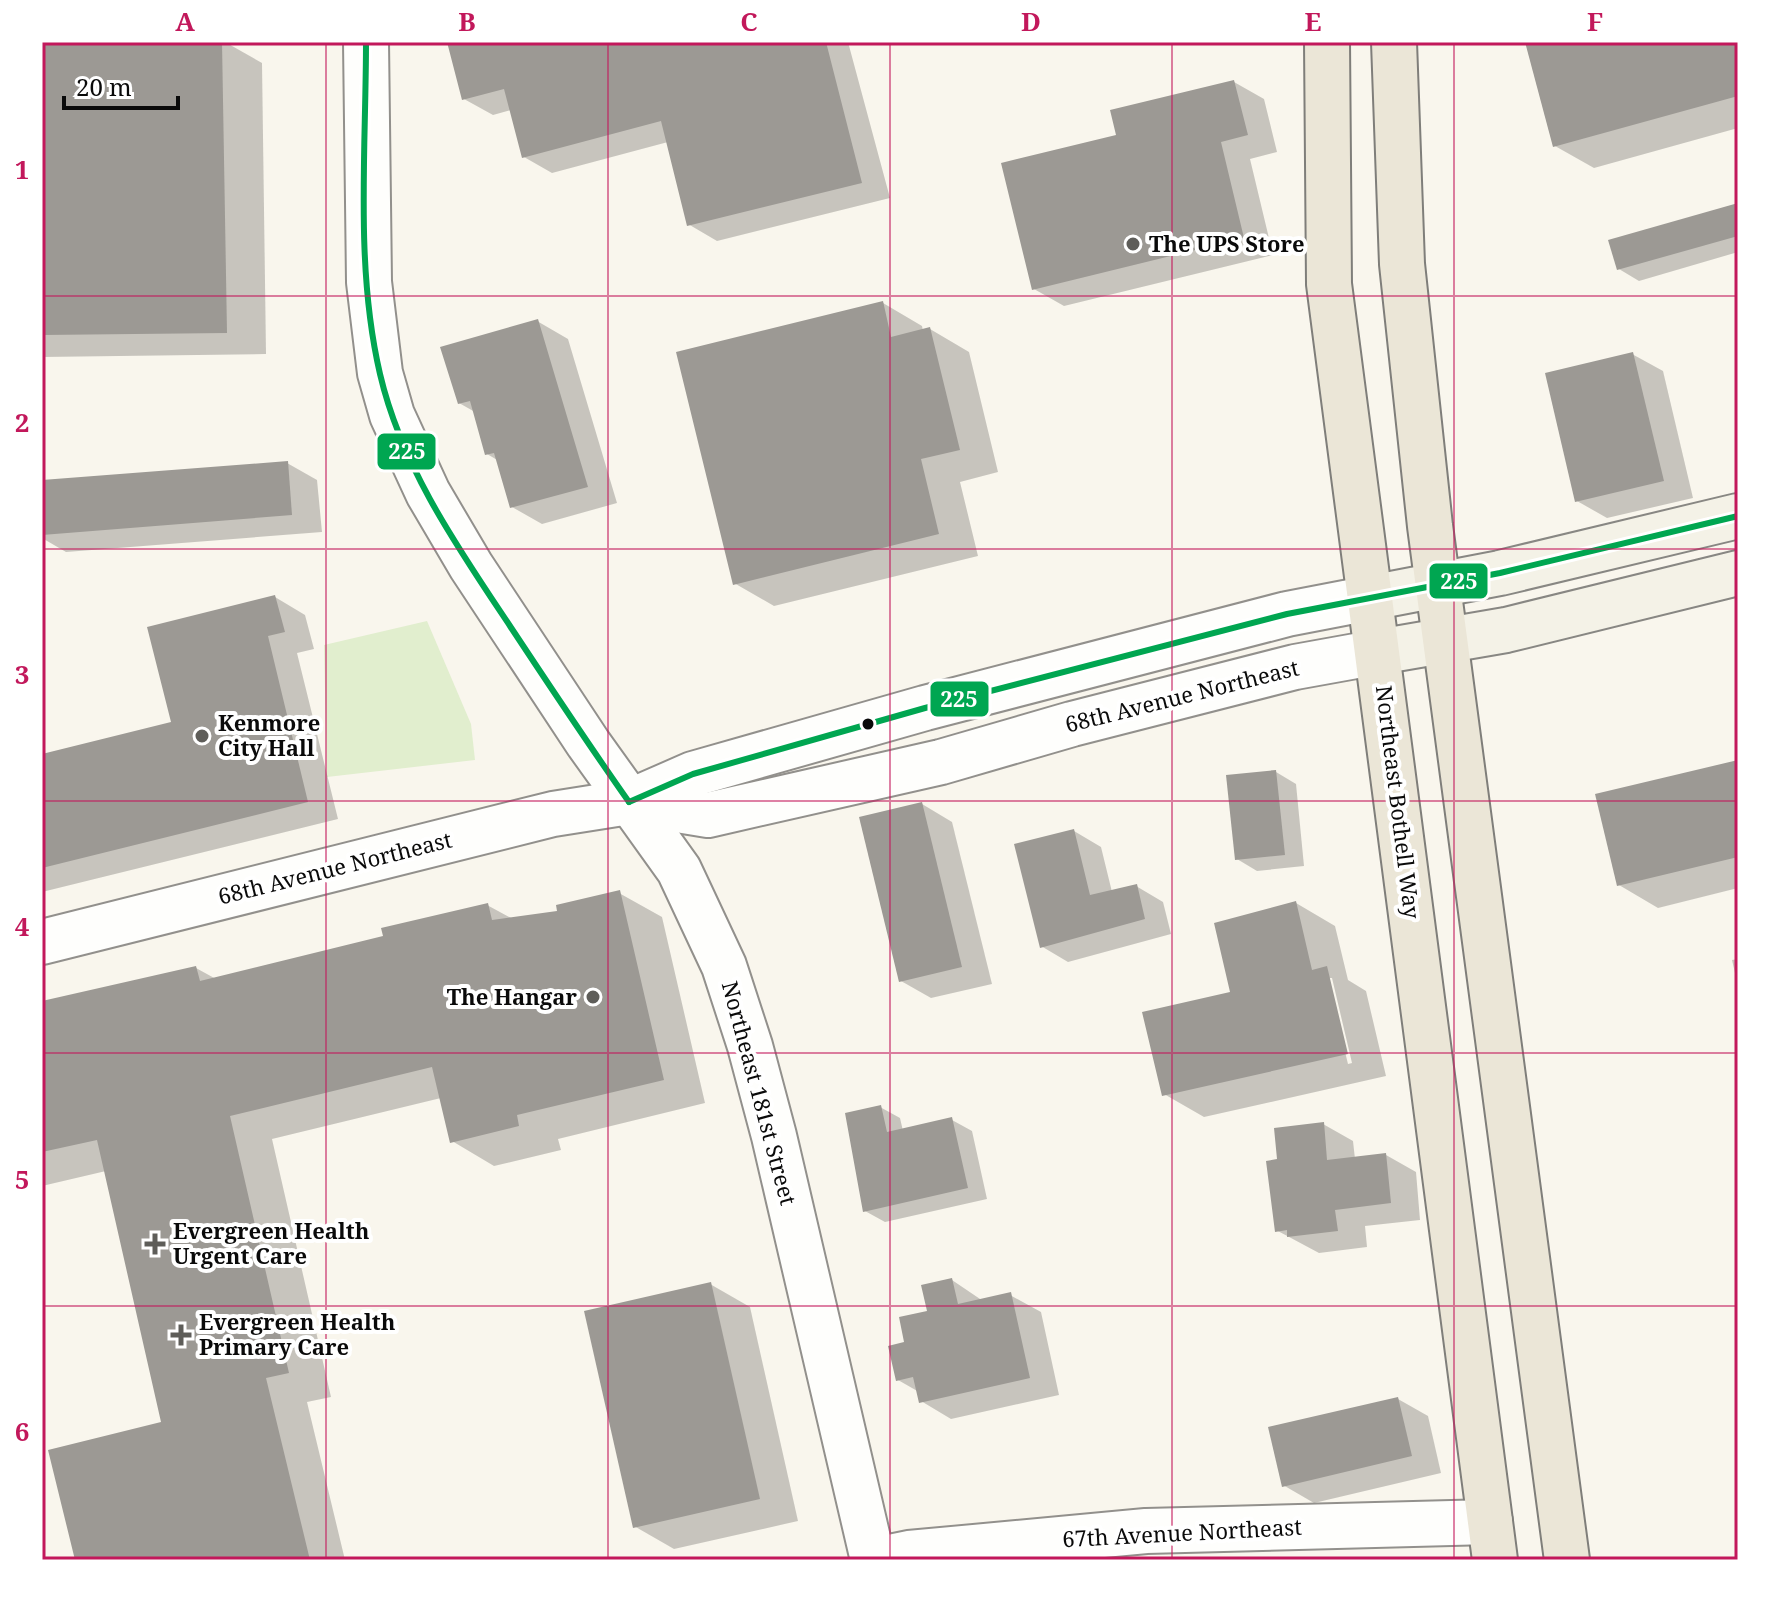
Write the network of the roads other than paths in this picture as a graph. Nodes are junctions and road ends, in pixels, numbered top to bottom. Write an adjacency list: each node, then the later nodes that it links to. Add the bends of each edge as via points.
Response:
1 (366, 42): 10 (street, Northeast 181st Street, via 369,282 380,373 392,415 428,493 471,566)
2 (1327, 42): 7 (main road, Northeast Bothell Way, via 1329,284)
3 (1394, 42): 6 (main road, via 1402,264)
4 (1738, 516): 6 (main road, 68th Avenue Northeast)
5 (1738, 573): 8 (main road, 68th Avenue Northeast)
6 (1437, 585): 7 (main road, 68th Avenue Northeast); 8 (main road)
7 (1370, 598): 9 (main road, Northeast Bothell Way); 10 (street, 68th Avenue Northeast, via 1287,614 911,712 693,774)
8 (1445, 641): 9 (main road, 68th Avenue Northeast); 15 (main road)
9 (1378, 652): 10 (street, 68th Avenue Northeast, via 1295,667 941,762 708,815); 12 (main road, Northeast Bothell Way)
10 (629, 802): 11 (street, 68th Avenue Northeast, via 553,814); 13 (street, Northeast 181st Street, via 679,870 724,966 750,1046)
11 (42, 942)
12 (1492, 1541): 13 (street, 67th Avenue Northeast, via 1146,1531); 14 (main road)
13 (874, 1560)
14 (1521, 1560)
15 (1567, 1560)

